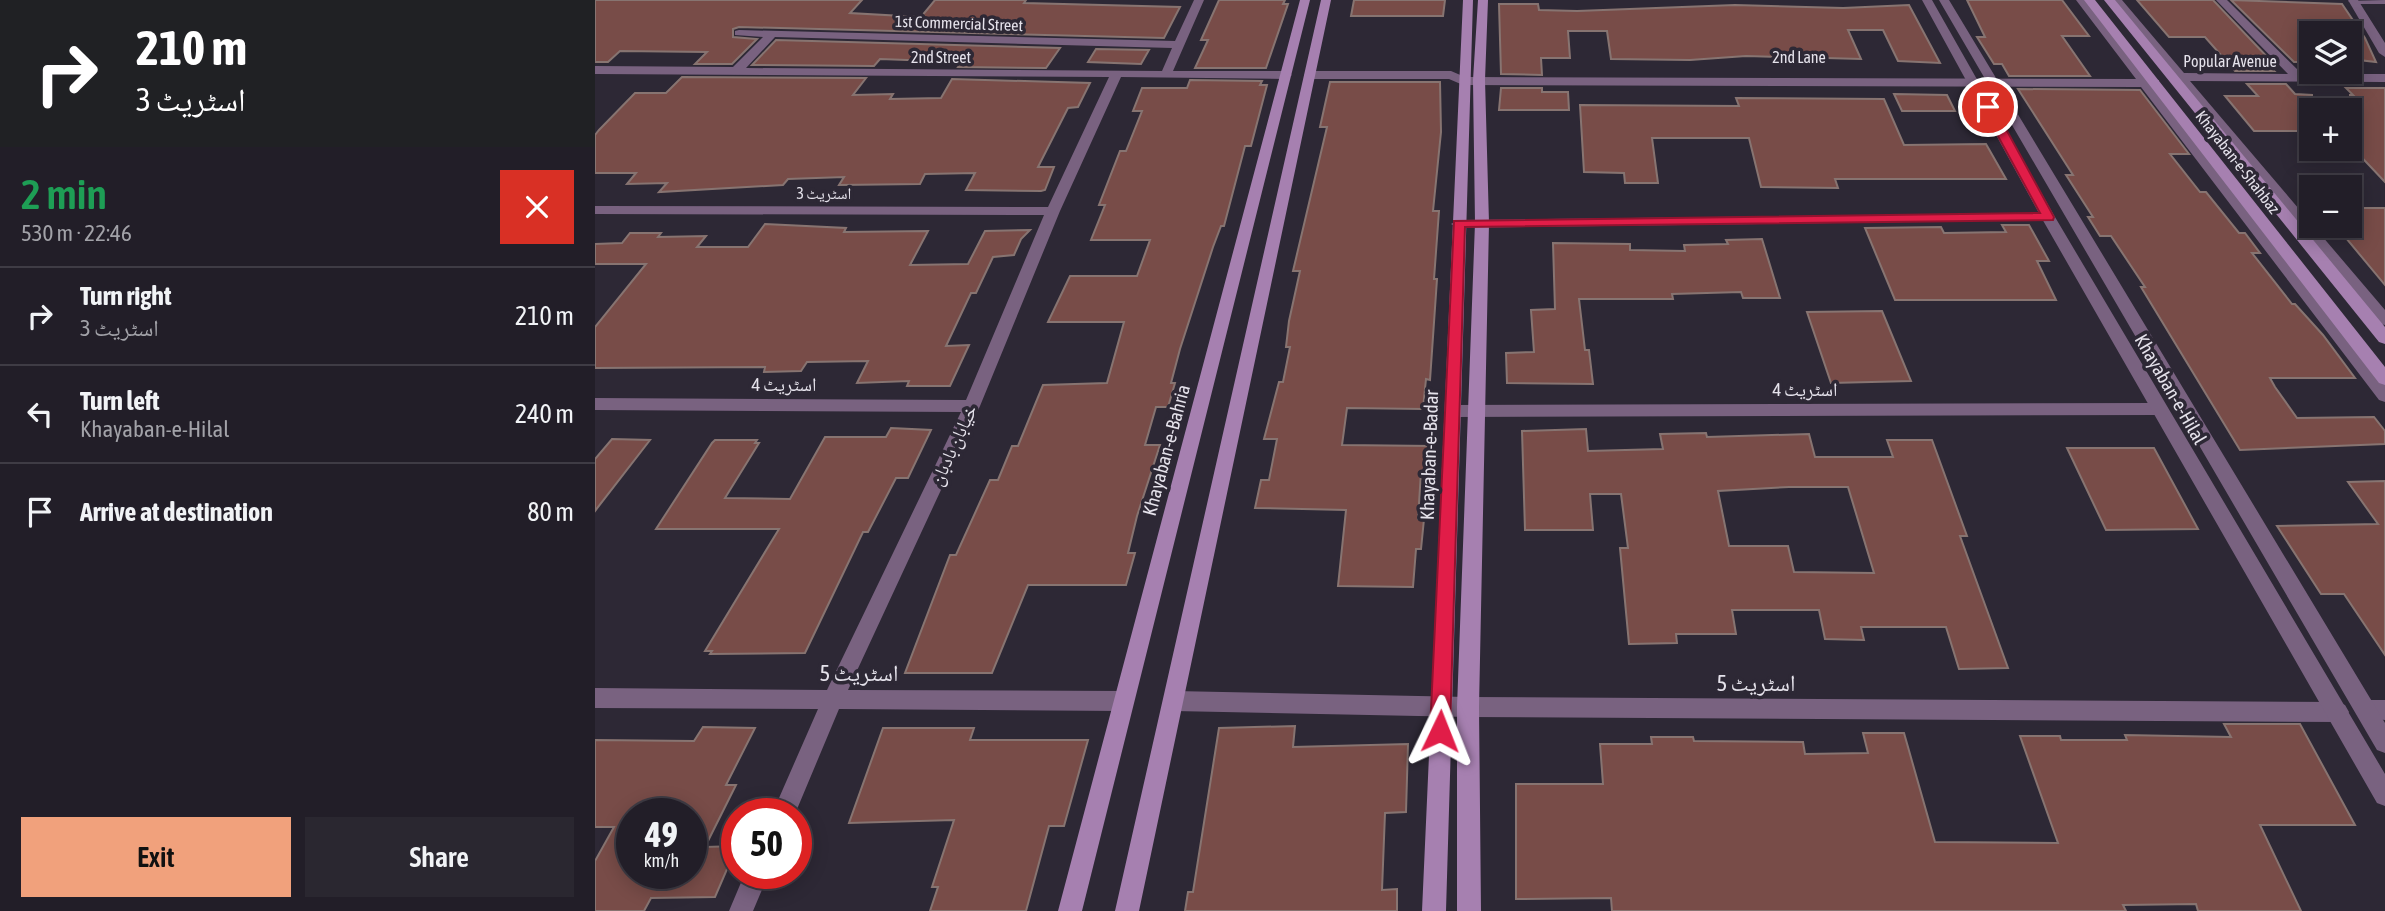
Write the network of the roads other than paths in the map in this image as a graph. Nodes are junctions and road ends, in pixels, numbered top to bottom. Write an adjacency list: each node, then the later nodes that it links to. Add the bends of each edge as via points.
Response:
1 (1199, 0): 19 (street)
2 (1305, 0): 25 (main road, Khayaban-e-Bahria)
3 (1326, 0): 26 (main road)
4 (1468, 0): 27 (main road, Khayaban-e-Badar)
5 (1483, 0): 27 (main road, Khayaban-e-Badar)
6 (1927, 0): 31 (street, Khayaban-e-Hilal)
7 (1944, 0): 31 (street)
8 (2081, 0): 32 (street)
9 (2089, 0): 32 (main road, Khayaban-e-Shahbaz)
10 (2109, 0): 28 (main road, Khayaban-e-Shahbaz)
11 (2116, 0): 28 (street)
12 (2221, 0): 29 (street)
13 (2353, 0): 14 (street); 20 (street)
14 (2366, 0): 15 (street); 18 (street)
15 (2385, 1)
16 (739, 33): 17 (street, 1st Commercial Street)
17 (772, 34): 19 (street, 1st Commercial Street); 22 (street)
18 (2385, 36)
19 (1178, 45): 24 (street)
20 (2385, 53)
21 (595, 70): 22 (street, 2nd Street)
22 (736, 71): 23 (street, 2nd Street)
23 (1117, 74): 24 (street, 2nd Street); 34 (street, خیابان بادبان)
24 (1165, 74): 25 (street, 2nd Street)
25 (1286, 75): 51 (main road, Khayaban-e-Bahria)
26 (1310, 75): 27 (street); 52 (main road)
27 (1467, 76): 31 (street); 36 (main road, Khayaban-e-Badar); 37 (main road, Khayaban-e-Badar)
28 (2175, 77): 29 (street, Popular Avenue); 38 (street); 39 (main road, Khayaban-e-Shahbaz)
29 (2298, 77): 30 (street, Popular Avenue)
30 (2382, 77)
31 (1982, 79): 32 (street); 35 (street, Khayaban-e-Hilal); 42 (street)
32 (2146, 79): 40 (main road, Khayaban-e-Shahbaz); 43 (street)
33 (595, 210): 34 (street, اسٹریٹ 3)
34 (1053, 211): 45 (street, خیابان بادبان)
35 (2048, 217): 37 (street); 41 (street, Khayaban-e-Hilal)
36 (1458, 223): 37 (street); 47 (main road, Khayaban-e-Badar)
37 (1482, 223): 48 (main road, Khayaban-e-Badar)
38 (2385, 320)
39 (2385, 338)
40 (2385, 379)
41 (2143, 383): 42 (street); 46 (street, Khayaban-e-Hilal)
42 (2173, 383): 55 (street)
43 (2385, 396)
44 (595, 404): 45 (street, اسٹریٹ 4)
45 (972, 406): 50 (street, خیابان بادبان)
46 (2159, 409): 48 (street, اسٹریٹ 4); 56 (street, Khayaban-e-Hilal)
47 (1452, 411): 48 (street, اسٹریٹ 4); 53 (main road, Khayaban-e-Badar)
48 (1476, 411): 54 (main road, Khayaban-e-Badar)
49 (595, 698): 50 (street, اسٹریٹ 5)
50 (833, 699): 51 (street, اسٹریٹ 5); 59 (street, خیابان بادبان)
51 (1122, 701): 62 (main road, Khayaban-e-Bahria)
52 (1174, 701): 53 (street, اسٹریٹ 5); 63 (main road)
53 (1441, 705): 54 (street, اسٹریٹ 5); 64 (main road, Khayaban-e-Badar)
54 (1468, 708): 56 (street, اسٹریٹ 5); 65 (main road, Khayaban-e-Badar)
55 (2376, 710): 57 (street)
56 (2338, 712): 58 (street, Khayaban-e-Hilal)
57 (2385, 743)
58 (2385, 795)
59 (790, 798)
60 (750, 889): 61 (street)
61 (741, 911)
62 (1070, 911)
63 (1127, 911)
64 (1434, 911)
65 (1469, 911)

